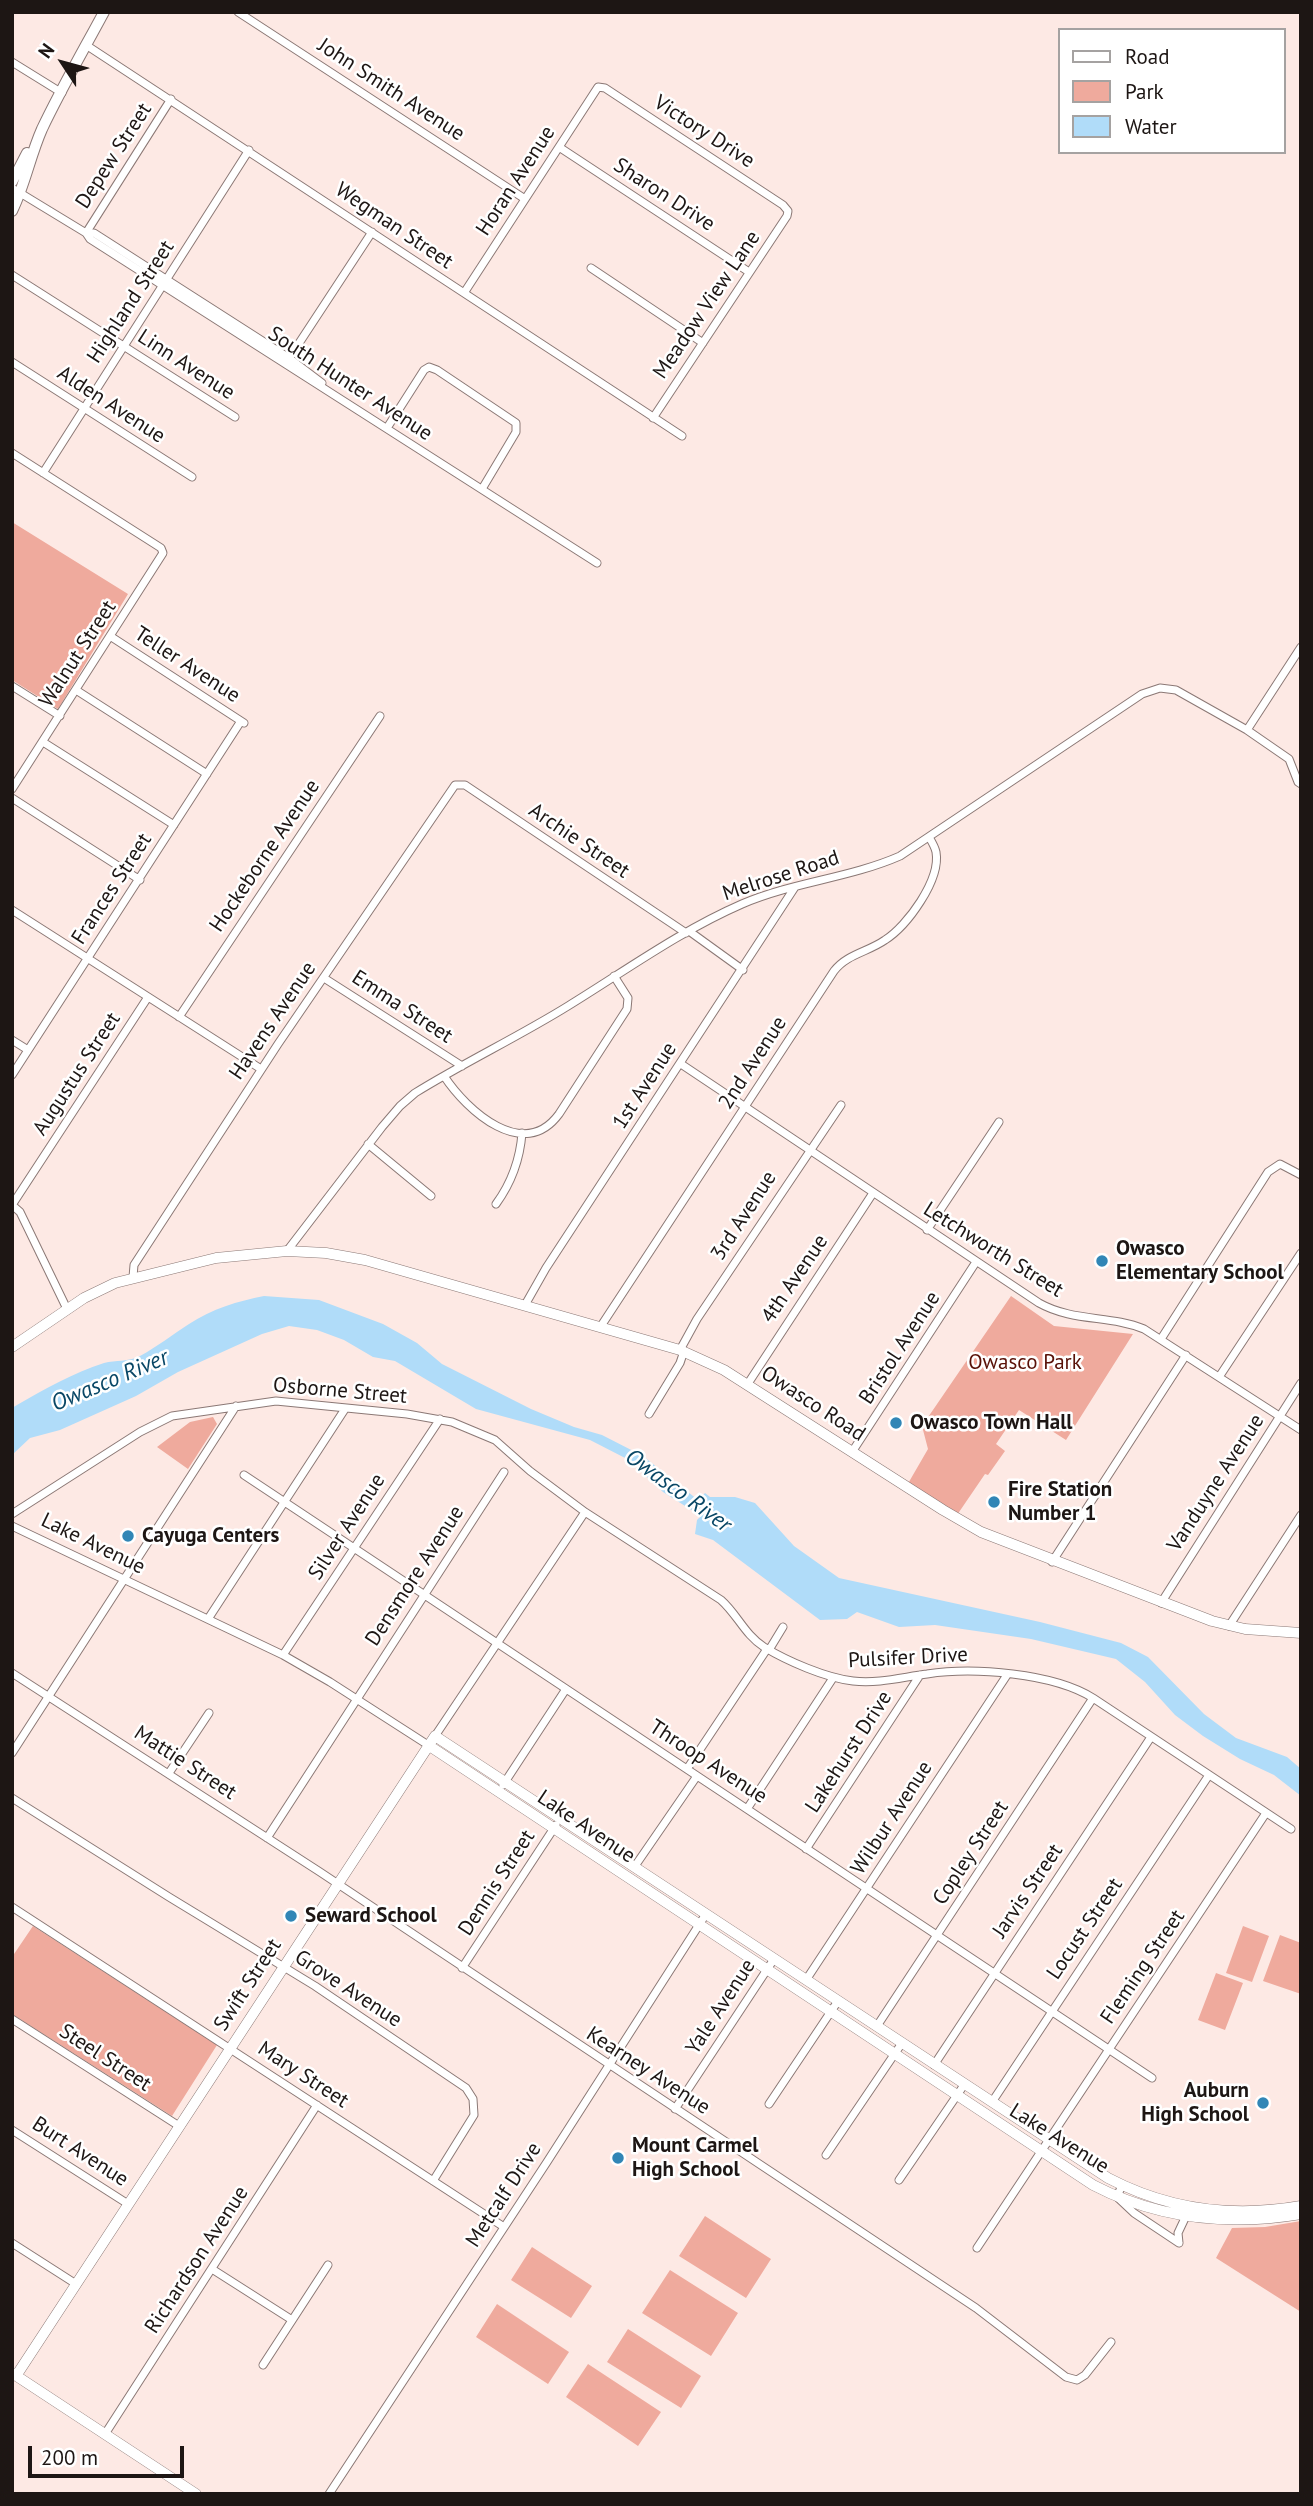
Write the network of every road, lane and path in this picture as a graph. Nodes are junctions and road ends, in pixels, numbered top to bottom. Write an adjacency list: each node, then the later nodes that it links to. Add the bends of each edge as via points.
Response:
1 (104, 12): 3 (highway)
2 (238, 12): 13 (street, John Smith Avenue)
3 (86, 45): 6 (highway); 7 (street, Wegman Street)
4 (12, 62): 6 (street)
5 (598, 87): 9 (street, Horan Avenue); 15 (street, Victory Drive)
6 (62, 93): 8 (highway)
7 (171, 99): 10 (street, Wegman Street); 17 (street, Depew Street)
8 (42, 130): 11 (highway); 12 (highway)
9 (559, 147): 13 (street, Horan Avenue); 19 (street, Sharon Drive)
10 (249, 150): 16 (street, Wegman Street); 21 (street, Highland Street)
11 (12, 182)
12 (17, 190): 14 (highway); 17 (street, South Hunter Avenue)
13 (525, 199): 22 (street, Horan Avenue)
14 (12, 211)
15 (788, 211): 19 (street, Meadow View Lane)
16 (372, 232): 22 (street, Wegman Street); 25 (street)
17 (86, 233): 21 (street, South Hunter Avenue, via 94,233)
18 (591, 268): 23 (street)
19 (749, 272): 23 (street, Meadow View Lane)
20 (12, 275): 24 (street, Linn Avenue)
21 (165, 282): 24 (street, Highland Street); 25 (street, South Hunter Avenue)
22 (464, 293): 29 (street, Wegman Street)
23 (703, 343): 29 (street, Meadow View Lane)
24 (124, 346): 27 (street, Highland Street); 28 (street, Linn Avenue)
25 (288, 360): 30 (street, South Hunter Avenue)
26 (12, 362): 27 (street, Alden Avenue)
27 (84, 408): 33 (street, Highland Street); 34 (street, Alden Avenue)
28 (235, 417)
29 (653, 418): 31 (street, Wegman Street)
30 (387, 428): 35 (street, South Hunter Avenue); 35 (street, via 424,370 438,370 516,423 516,432)
31 (682, 436)
32 (12, 453): 33 (street)
33 (43, 473): 37 (street, Walnut Street, via 161,548 163,556)
34 (192, 477)
35 (482, 489): 36 (street, South Hunter Avenue)
36 (597, 563)
37 (110, 636): 40 (street, Walnut Street); 43 (street, Teller Avenue)
38 (1301, 647): 44 (street)
39 (12, 686): 41 (street)
40 (76, 690): 41 (street, Walnut Street); 46 (street)
41 (60, 716): 45 (street, Walnut Street)
42 (380, 716): 62 (street, Hockeborne Avenue)
43 (243, 722): 46 (street, Frances Street)
44 (1247, 730): 47 (street, Melrose Road, via 1289,759); 52 (street, Melrose Road, via 1176,690 1151,690)
45 (43, 742): 49 (street, Walnut Street); 51 (street)
46 (207, 774): 51 (street, Frances Street)
47 (1301, 784)
48 (452, 788): 56 (street, Archie Street, via 465,785); 60 (street, Havens Avenue)
49 (12, 789)
50 (12, 798): 53 (street)
51 (174, 825): 53 (street, Frances Street)
52 (929, 837): 54 (street, Melrose Road, via 893,859); 71 (street, 2nd Avenue, via 936,852 935,867 909,919 884,941 837,967)
53 (140, 880): 57 (street, Frances Street)
54 (795, 887): 56 (street, Melrose Road, via 743,903); 58 (street, 1st Avenue)
55 (12, 910): 57 (street)
56 (687, 932): 58 (street, Archie Street); 59 (street, Melrose Road)
57 (88, 959): 61 (street); 64 (street, Frances Street)
58 (743, 970): 65 (street, 1st Avenue)
59 (614, 976): 66 (street, Melrose Road); 73 (street, via 628,998 624,1014 554,1121 537,1132)
60 (324, 978): 66 (street, Emma Street); 67 (street, Havens Avenue)
61 (148, 997): 62 (street); 80 (street, Augustus Street)
62 (179, 1017): 67 (street)
63 (12, 1040): 64 (street)
64 (29, 1050): 68 (street, Frances Street)
65 (681, 1064): 71 (street, Letchworth Street); 86 (street, 1st Avenue)
66 (462, 1066): 69 (street, Melrose Road)
67 (261, 1069): 85 (street, Havens Avenue, via 141,1253)
68 (12, 1075)
69 (444, 1076): 73 (street, via 482,1118); 74 (street, Melrose Road, via 408,1098)
70 (841, 1105): 75 (street, 3rd Avenue)
71 (745, 1107): 75 (street, Letchworth Street); 88 (street, 2nd Avenue)
72 (999, 1122): 81 (street)
73 (522, 1133): 79 (street, via 513,1176)
74 (368, 1144): 78 (street); 82 (street, Melrose Road)
75 (809, 1150): 77 (street, Letchworth Street); 91 (street, 3rd Avenue)
76 (1301, 1175): 89 (street, via 1283,1165 1273,1167)
77 (873, 1193): 81 (street, Letchworth Street); 95 (street, 4th Avenue)
78 (432, 1196)
79 (496, 1204)
80 (12, 1205): 87 (street, via 20,1212)
81 (927, 1230): 84 (street, Letchworth Street)
82 (287, 1251): 85 (main road, Owasco Road, via 216,1258); 86 (main road, Owasco Road, via 348,1256)
83 (1301, 1253): 93 (street)
84 (976, 1262): 89 (street, Letchworth Street, via 1051,1310 1128,1323); 102 (street, Bristol Avenue)
85 (131, 1278): 87 (main road, Owasco Road)
86 (525, 1305): 88 (main road, Owasco Road)
87 (66, 1309): 90 (main road, Owasco Road)
88 (601, 1326): 91 (main road, Owasco Road)
89 (1161, 1339): 92 (street, Letchworth Street)
90 (12, 1347)
91 (680, 1349): 95 (main road, Owasco Road); 98 (street, via 683,1359)
92 (1186, 1355): 93 (street, Letchworth Street); 112 (street)
93 (1219, 1377): 99 (street, Letchworth Street)
94 (1301, 1383): 99 (street, Vanduyne Avenue)
95 (747, 1385): 102 (main road, Owasco Road)
96 (236, 1406): 97 (street, Osborne Street, via 276,1401); 108 (street, Osborne Street, via 155,1423); 113 (street)
97 (345, 1409): 100 (street, Osborne Street); 106 (street)
98 (649, 1414)
99 (1280, 1416): 101 (street, Letchworth Street); 115 (street, Vanduyne Avenue)
100 (440, 1419): 103 (street, Osborne Street, via 484,1434); 111 (street, Silver Avenue)
101 (1301, 1430)
102 (852, 1452): 112 (main road, Owasco Road, via 981,1532)
103 (514, 1458): 107 (street, Pulsifer Drive)
104 (504, 1472): 114 (street, Densmore Avenue)
105 (244, 1475): 106 (street, Throop Avenue)
106 (283, 1502): 111 (street, Throop Avenue); 116 (street)
107 (584, 1511): 120 (street, Swift Street); 121 (street, Pulsifer Drive, via 721,1600)
108 (12, 1514)
109 (1301, 1515): 117 (street)
110 (12, 1526): 113 (street, Lake Avenue)
111 (353, 1549): 114 (street, Throop Avenue); 122 (street, Silver Avenue)
112 (1052, 1562): 115 (main road, Owasco Road)
113 (125, 1580): 116 (street, Lake Avenue); 128 (street)
114 (424, 1595): 120 (street, Throop Avenue); 130 (street, Densmore Avenue)
115 (1161, 1603): 117 (main road, Owasco Road)
116 (208, 1619): 122 (street, Lake Avenue)
117 (1229, 1626): 119 (main road, Owasco Road)
118 (783, 1627): 121 (street)
119 (1301, 1633)
120 (496, 1643): 127 (street, Throop Avenue); 132 (street, Swift Street)
121 (768, 1649): 126 (street, Pulsifer Drive); 136 (street)
122 (283, 1655): 130 (street, Lake Avenue)
123 (12, 1673): 128 (street, Mattie Street)
124 (920, 1675): 125 (street, Pulsifer Drive); 126 (street, Pulsifer Drive, via 869,1682); 149 (street, Lakehurst Drive)
125 (1007, 1675): 129 (street, Pulsifer Drive, via 1064,1684); 152 (street, Wilbur Avenue)
126 (833, 1678): 143 (street)
127 (566, 1689): 136 (street, Throop Avenue); 140 (street)
128 (48, 1697): 135 (street); 137 (street, Mattie Street)
129 (1093, 1698): 133 (street, Pulsifer Drive); 156 (street, Copley Street)
130 (356, 1699): 134 (street, Lake Avenue); 148 (street, Densmore Avenue)
131 (209, 1713): 137 (street)
132 (435, 1736): 134 (main road, Swift Street); 140 (main road, Lake Avenue)
133 (1151, 1737): 138 (street, Pulsifer Drive); 161 (street, Jarvis Street)
134 (428, 1745): 141 (main road, Lake Avenue); 151 (main road, Swift Street)
135 (12, 1753)
136 (687, 1769): 139 (street, Throop Avenue)
137 (169, 1773): 148 (street, Mattie Street)
138 (1209, 1775): 144 (street, Pulsifer Drive); 164 (street, Locust Street)
139 (697, 1776): 143 (street, Throop Avenue); 150 (street)
140 (506, 1782): 141 (street); 145 (main road, Lake Avenue)
141 (498, 1792): 146 (main road, Lake Avenue)
142 (12, 1798): 158 (street, Grove Avenue)
143 (747, 1809): 149 (street, Throop Avenue)
144 (1266, 1813): 147 (street, Pulsifer Drive); 170 (street, Fleming Street)
145 (560, 1818): 146 (street, Dennis Street); 150 (main road, Lake Avenue)
146 (553, 1829): 155 (main road, Lake Avenue); 159 (street, Dennis Street)
147 (1291, 1829)
148 (267, 1838): 151 (street, Mattie Street)
149 (806, 1849): 152 (street, Throop Avenue)
150 (635, 1866): 154 (main road, Lake Avenue)
151 (337, 1884): 158 (main road, Swift Street); 159 (street, Kearney Avenue)
152 (867, 1888): 156 (street, Throop Avenue); 162 (street, Wilbur Avenue)
153 (12, 1907): 169 (street, Mary Street)
154 (706, 1914): 155 (street, Metcalf Drive); 157 (main road, Lake Avenue)
155 (700, 1926): 160 (main road, Lake Avenue); 173 (street, Metcalf Drive)
156 (937, 1935): 161 (street, Throop Avenue); 167 (street, Copley Street)
157 (774, 1959): 160 (street, Yale Avenue); 162 (main road, Lake Avenue)
158 (283, 1967): 169 (main road, Swift Street); 187 (street, Grove Avenue, via 470,2093 474,2115)
159 (462, 1968): 173 (street, Kearney Avenue)
160 (766, 1970): 165 (main road, Lake Avenue); 180 (street, Yale Avenue)
161 (995, 1973): 164 (street, Throop Avenue); 172 (street, Jarvis Street)
162 (806, 1980): 163 (main road, Lake Avenue)
163 (838, 2001): 165 (street); 167 (main road, Lake Avenue)
164 (1052, 2010): 170 (street, Throop Avenue); 177 (street, Locust Street)
165 (830, 2012): 171 (main road, Lake Avenue); 178 (street)
166 (12, 2019): 181 (street, Steel Street)
167 (877, 2026): 168 (main road, Lake Avenue)
168 (902, 2043): 171 (street); 172 (main road, Lake Avenue)
169 (230, 2048): 179 (street, Mary Street); 181 (main road, Swift Street)
170 (1110, 2050): 174 (street, Throop Avenue); 183 (street, Fleming Street)
171 (893, 2054): 176 (main road, Lake Avenue); 185 (street)
172 (934, 2065): 175 (main road, Lake Avenue)
173 (609, 2066): 180 (street, Kearney Avenue); 194 (street, Metcalf Drive)
174 (1153, 2078)
175 (964, 2085): 176 (street); 177 (main road, Lake Avenue)
176 (957, 2096): 184 (main road, Lake Avenue); 186 (street)
177 (992, 2102): 183 (main road, Lake Avenue)
178 (769, 2104)
179 (317, 2105): 187 (street, Mary Street); 198 (street, Richardson Avenue)
180 (675, 2109): 201 (street, Kearney Avenue, via 975,2308 1066,2377 1077,2380 1085,2375)
181 (179, 2126): 190 (main road, Swift Street)
182 (12, 2130): 190 (street, Burt Avenue)
183 (1049, 2141): 184 (street, Fleming Street); 188 (main road, Lake Avenue)
184 (1041, 2152): 189 (main road, Lake Avenue); 196 (street, Fleming Street)
185 (826, 2155)
186 (899, 2180)
187 (433, 2181): 194 (street, Mary Street)
188 (1122, 2185): 189 (street, Lake Avenue); 191 (main road, Lake Avenue, via 1205,2210 1255,2212)
189 (1117, 2197): 193 (main road, Lake Avenue); 193 (street, Lake Avenue, via 1179,2243)
190 (128, 2204): 199 (main road, Swift Street)
191 (1301, 2206)
192 (1301, 2214): 193 (main road, Lake Avenue, via 1244,2220)
193 (1186, 2216)
194 (504, 2227): 206 (street, Metcalf Drive)
195 (12, 2243): 199 (street)
196 (977, 2248)
197 (328, 2265): 200 (street)
198 (212, 2269): 200 (street); 204 (street, Richardson Avenue)
199 (76, 2284): 203 (main road, Swift Street)
200 (292, 2320): 202 (street)
201 (1111, 2342)
202 (263, 2365)
203 (14, 2374): 204 (main road)
204 (105, 2434): 205 (main road)
205 (196, 2494)
206 (329, 2494)

